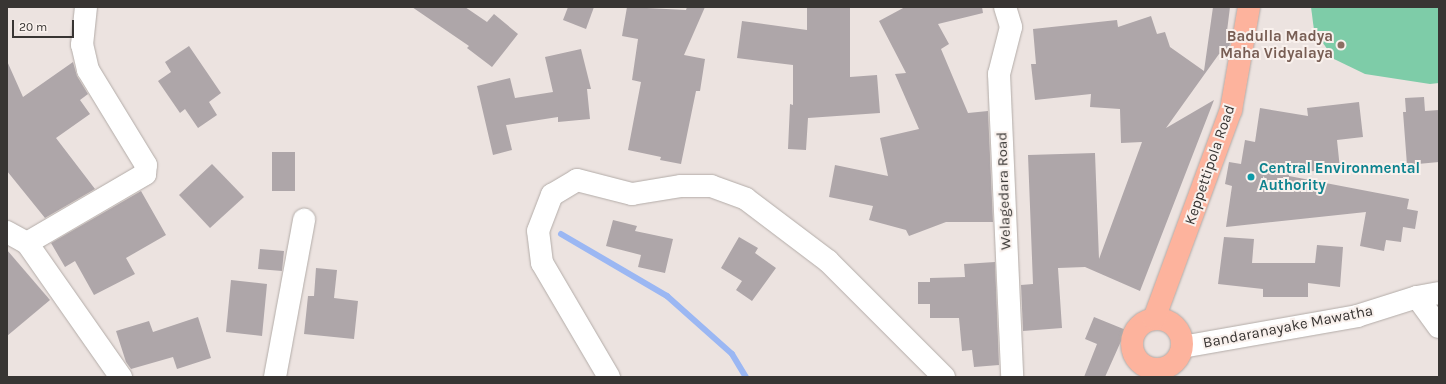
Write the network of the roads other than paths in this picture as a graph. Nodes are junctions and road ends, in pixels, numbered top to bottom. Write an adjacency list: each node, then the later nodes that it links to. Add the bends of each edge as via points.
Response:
1 (86, 7): 6 (street, via 82,45 88,70 146,165 145,174)
2 (1005, 7): 17 (street, Welagedara Road, via 1011,27 999,74)
3 (1249, 7): 9 (main road, Keppettipola Road, via 1231,110)
4 (304, 220): 14 (street)
5 (7, 232): 6 (street)
6 (27, 243): 13 (street)
7 (1439, 293): 8 (street, Bandaranayake Mawatha)
8 (1417, 297): 10 (street); 11 (street, Bandaranayake Mawatha, via 1357,316)
9 (1154, 319): 11 (main road, via 1163,319 1175,326 1182,338); 12 (main road, via 1145,321 1134,334 1134,352)
10 (1439, 327)
11 (1182, 347): 12 (main road, via 1180,355 1168,366)
12 (1140, 371)
13 (121, 377)
14 (275, 377)
15 (609, 377): 16 (street, via 542,263 538,231 552,196 577,180 632,194 682,186 711,186 746,200 828,261)
16 (944, 377)
17 (1012, 377)

